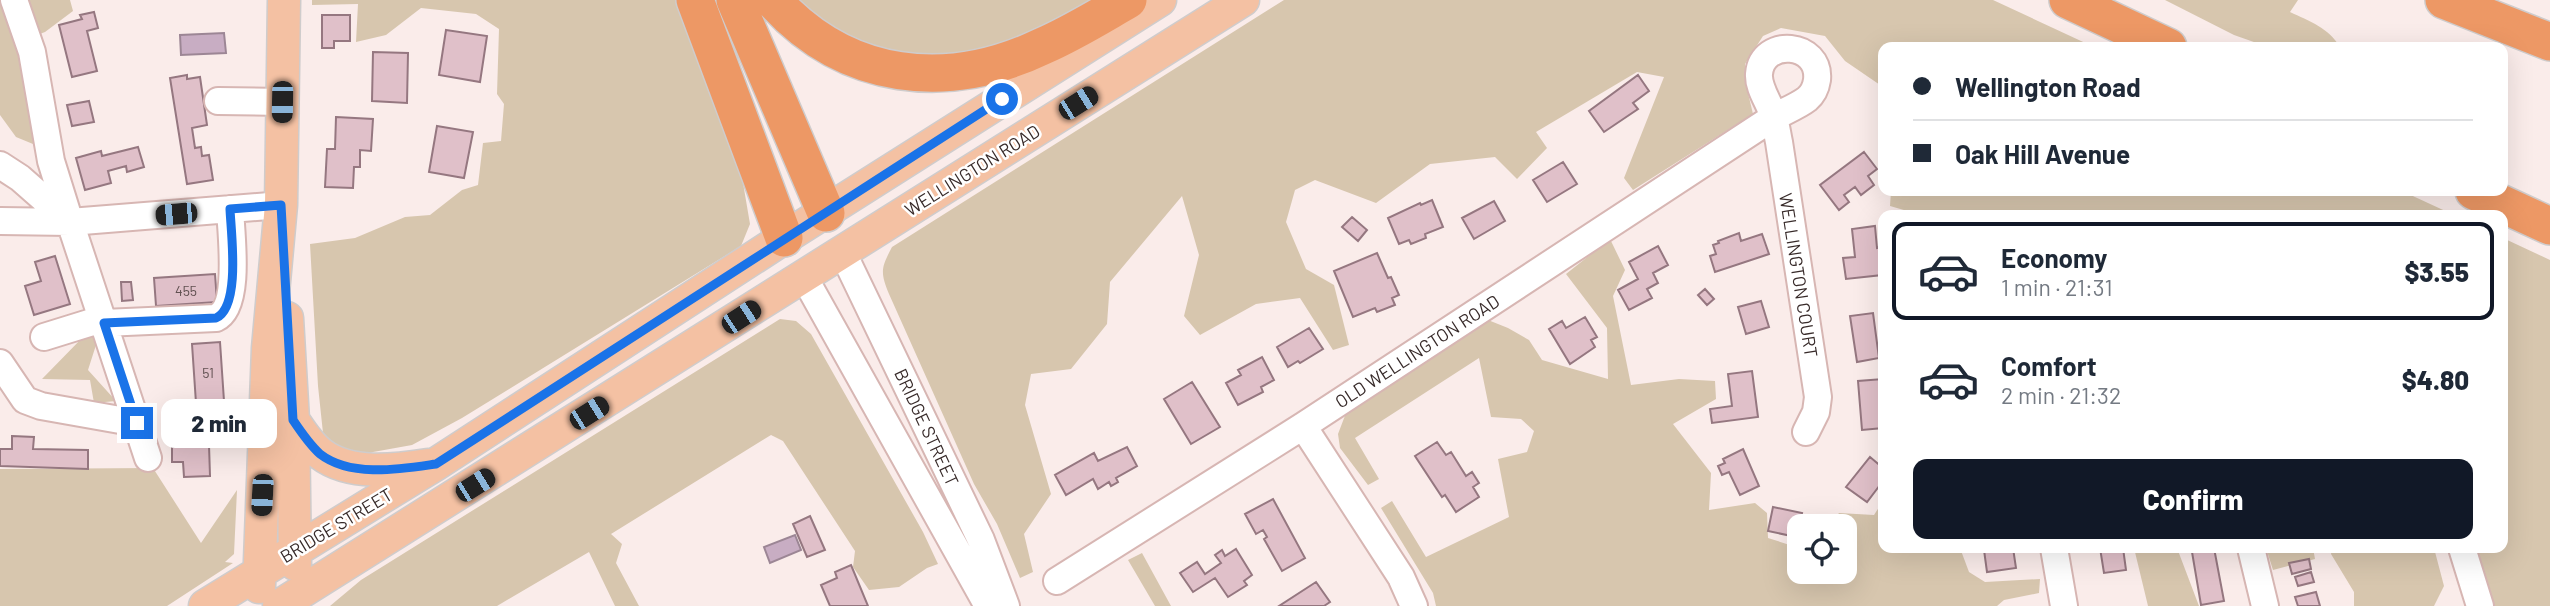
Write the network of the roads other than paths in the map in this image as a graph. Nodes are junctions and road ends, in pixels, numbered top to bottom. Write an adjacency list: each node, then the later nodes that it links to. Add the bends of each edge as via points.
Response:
1 (14, 0): 22 (street, via 32,52 51,160)
2 (284, 0): 14 (main road)
3 (695, 0): 24 (highway)
4 (735, 0): 20 (highway)
5 (773, 0): 6 (highway, via 832,49 895,71 933,73 996,64 1042,47)
6 (1128, 0)
7 (1160, 0): 20 (main road)
8 (1243, 0): 25 (main road, WELLINGTON ROAD)
9 (2068, 0): 11 (highway)
10 (2444, 0): 12 (highway)
11 (2157, 42)
12 (2550, 42)
13 (218, 101): 14 (street)
14 (282, 102): 18 (main road)
15 (1774, 117): 32 (street, OLD WELLINGTON ROAD); 33 (street, WELLINGTON COURT, via 1818,397)
16 (0, 165): 22 (street)
17 (2485, 196): 23 (highway)
18 (281, 205): 19 (street); 30 (main road); 40 (main road, via 268,348)
19 (230, 209): 22 (street); 27 (street, via 233,284 221,316)
20 (826, 213): 24 (main road, BRIDGE STREET); 25 (main road, BRIDGE STREET)
21 (0, 222): 22 (street)
22 (70, 222): 27 (street)
23 (2550, 226)
24 (784, 238): 26 (main road, BRIDGE STREET); 35 (main road, BRIDGE STREET)
25 (842, 251): 26 (main road); 46 (street, BRIDGE STREET, via 981,540)
26 (804, 277): 42 (main road); 45 (street, BRIDGE STREET)
27 (103, 321): 28 (street); 31 (street)
28 (44, 337)
29 (0, 363): 31 (street, via 25,400)
30 (293, 420): 35 (main road, via 321,455 339,463 373,469); 36 (main road)
31 (137, 423): 34 (street)
32 (1303, 426): 41 (street, OLD WELLINGTON ROAD); 47 (street, via 1401,578)
33 (1806, 432)
34 (148, 458)
35 (436, 464): 36 (main road, BRIDGE STREET)
36 (296, 550): 40 (main road, BRIDGE STREET); 42 (main road)
37 (2055, 553): 48 (street)
38 (2252, 553): 49 (street)
39 (2464, 553): 50 (street)
40 (259, 572): 42 (main road); 43 (main road, BRIDGE STREET); 44 (main road)
41 (1057, 581)
42 (290, 603)
43 (205, 606)
44 (258, 606)
45 (988, 606)
46 (1006, 606)
47 (1414, 606)
48 (2063, 606)
49 (2265, 606)
50 (2480, 606)

